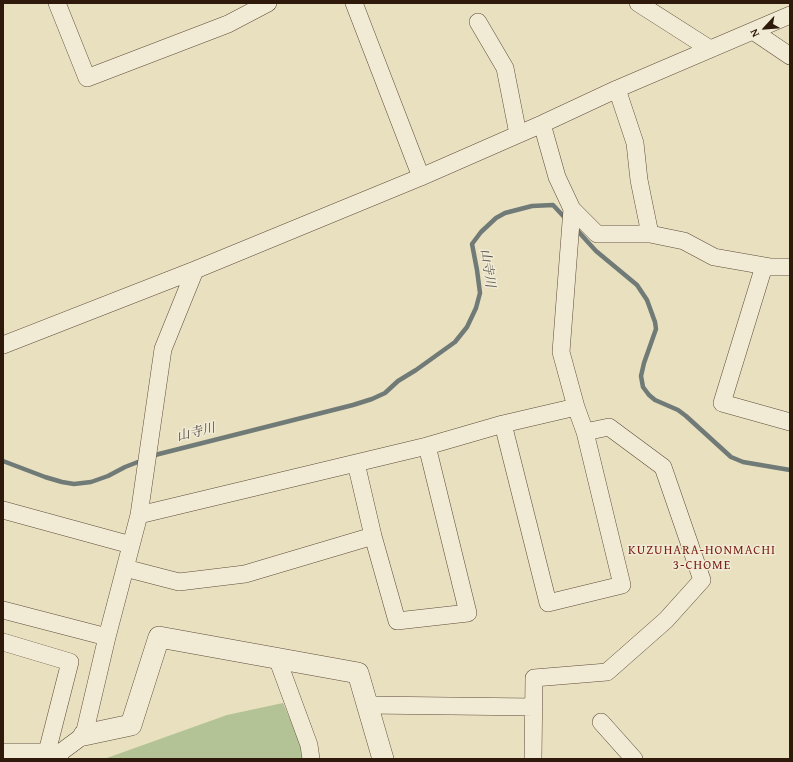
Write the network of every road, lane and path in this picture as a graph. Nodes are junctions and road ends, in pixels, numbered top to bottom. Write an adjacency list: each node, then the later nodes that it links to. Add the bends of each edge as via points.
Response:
1 (57, 3): 2 (street, via 87,78 228,24)
2 (268, 3)
3 (354, 3): 13 (street)
4 (638, 3): 8 (street)
5 (790, 15): 7 (street)
6 (478, 22): 12 (street, via 505,68)
7 (753, 31): 8 (street); 9 (street)
8 (710, 49): 10 (street)
9 (790, 56)
10 (617, 89): 11 (street); 15 (street, via 635,143 639,180)
11 (542, 124): 12 (street); 14 (street, via 557,177)
12 (518, 134): 13 (street)
13 (421, 177): 18 (street)
14 (572, 210): 15 (street, via 597,234); 20 (street, via 561,352)
15 (650, 234): 16 (street, via 684,241 714,257)
16 (764, 266): 17 (street); 21 (street, via 722,403)
17 (790, 267)
18 (195, 270): 19 (street); 27 (street, via 163,349)
19 (3, 345)
20 (576, 407): 22 (street); 23 (street)
21 (790, 422)
22 (503, 424): 23 (street, via 548,603 622,585); 24 (street)
23 (585, 432): 36 (street, via 609,426 663,466 702,580 666,620 607,672 534,678)
24 (427, 446): 25 (street); 28 (street, via 468,613 397,621)
25 (356, 463): 27 (street); 28 (street)
26 (3, 510): 29 (street)
27 (140, 515): 29 (street)
28 (373, 536): 30 (street, via 245,574 179,582)
29 (131, 545): 30 (street)
30 (125, 568): 32 (street)
31 (3, 610): 32 (street)
32 (107, 637): 38 (street)
33 (3, 642): 40 (street, via 70,662)
34 (277, 658): 35 (street, via 358,673); 38 (street, via 159,637 131,725); 41 (street, via 309,745)
35 (367, 705): 36 (street); 42 (street)
36 (534, 707): 43 (street)
37 (601, 722): 44 (street)
38 (84, 735): 40 (street)
39 (3, 752): 40 (street)
40 (56, 754)
41 (311, 759)
42 (383, 759)
43 (533, 759)
44 (634, 759)

